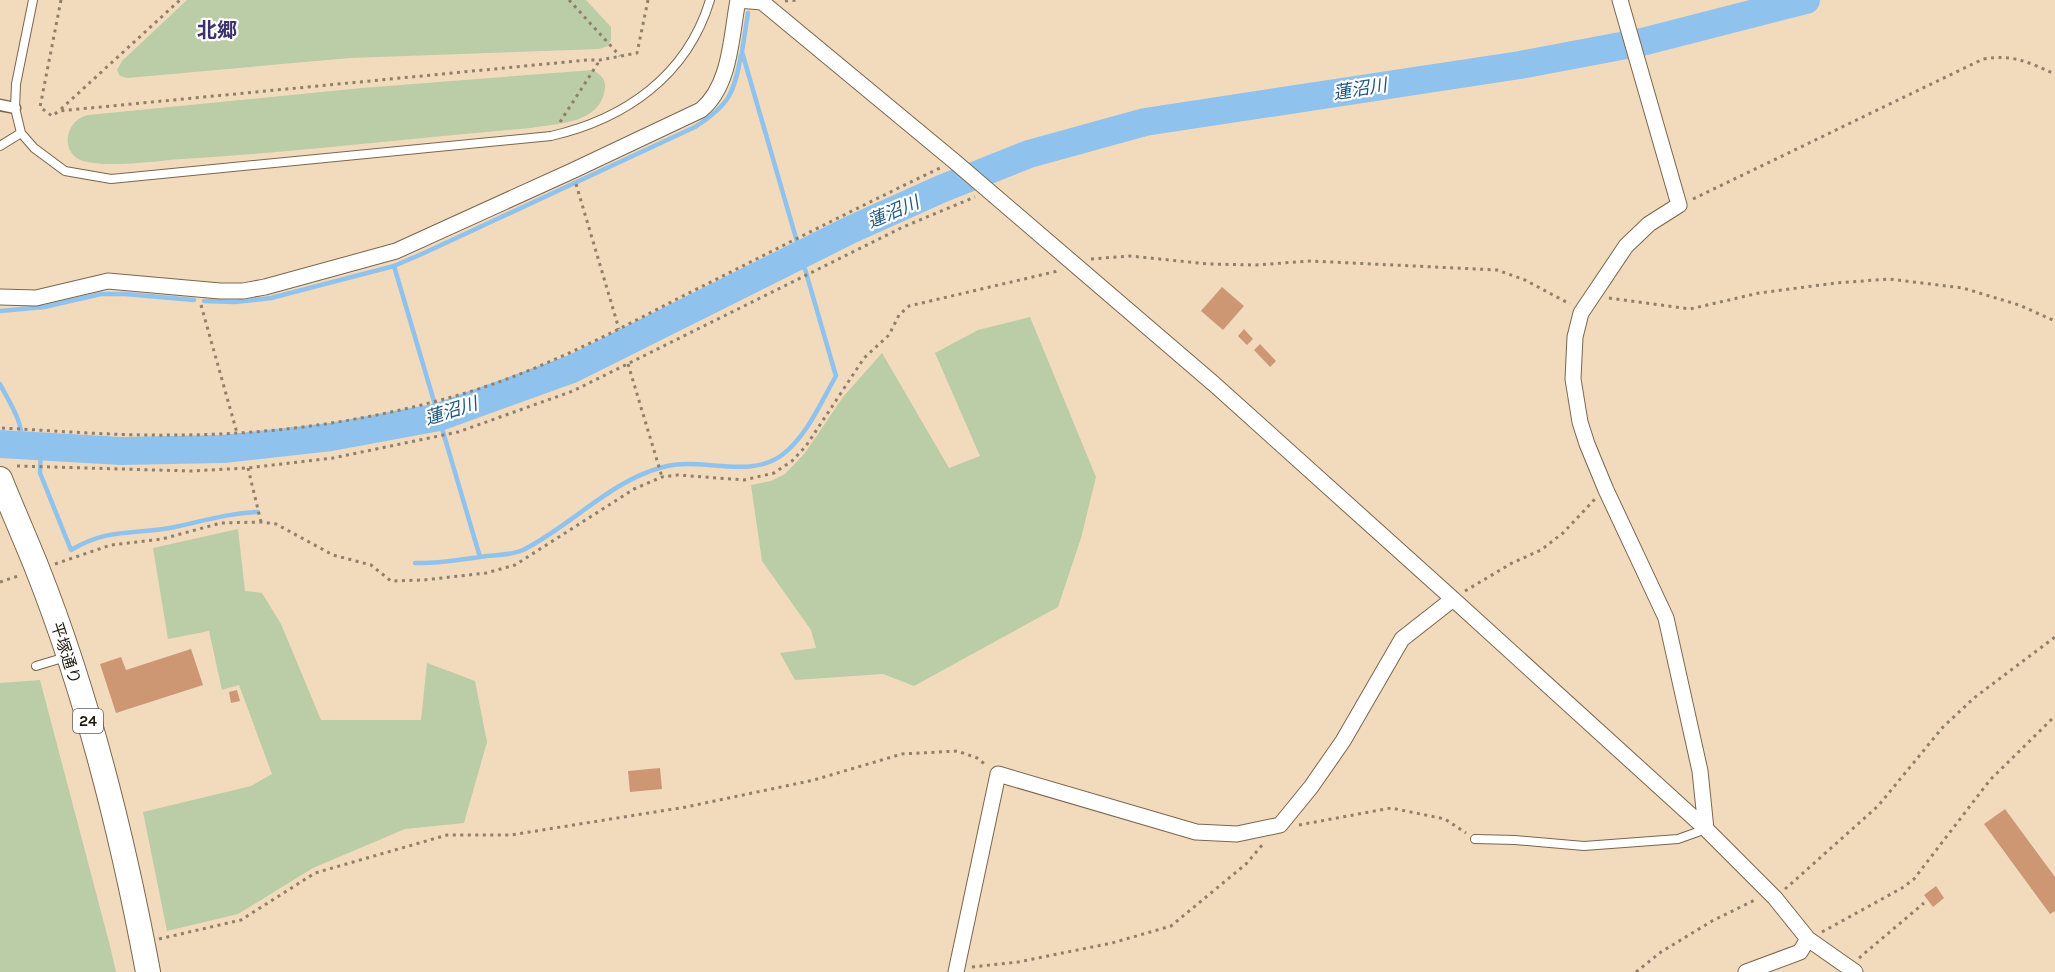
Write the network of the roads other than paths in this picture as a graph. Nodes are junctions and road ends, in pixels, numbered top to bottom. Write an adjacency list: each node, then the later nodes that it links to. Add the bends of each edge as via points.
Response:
1 (33, 0): 6 (lane)
2 (710, 0): 7 (lane, via 691,42 666,78 615,113 578,130 551,136 111,179 65,171)
3 (738, 0): 9 (street, via 726,67 718,88 701,110 396,251 243,291 108,281 36,298); 11 (street, via 762,2 958,164 1214,384)
4 (1620, 0): 14 (street, via 1679,205 1649,224 1626,246 1581,313 1575,337 1573,379 1580,422 1606,490 1666,618 1700,771)
5 (0, 105): 6 (street)
6 (15, 108): 7 (lane)
7 (21, 133): 8 (lane)
8 (0, 146)
9 (0, 297)
10 (8, 472): 12 (main road, 平塚通り / 24)
11 (1453, 599): 14 (street); 17 (street, via 1402,639 1343,741 1280,825 1237,834 1196,832 998,774)
12 (68, 656): 13 (lane); 19 (main road, 平塚通り / 24, via 102,769)
13 (36, 666)
14 (1706, 829): 15 (lane, via 1678,839 1584,846); 16 (street)
15 (1475, 839)
16 (1808, 939): 18 (street); 20 (street, via 1800,952)
17 (957, 970)
18 (1852, 970)
19 (148, 972)
20 (1746, 972)

